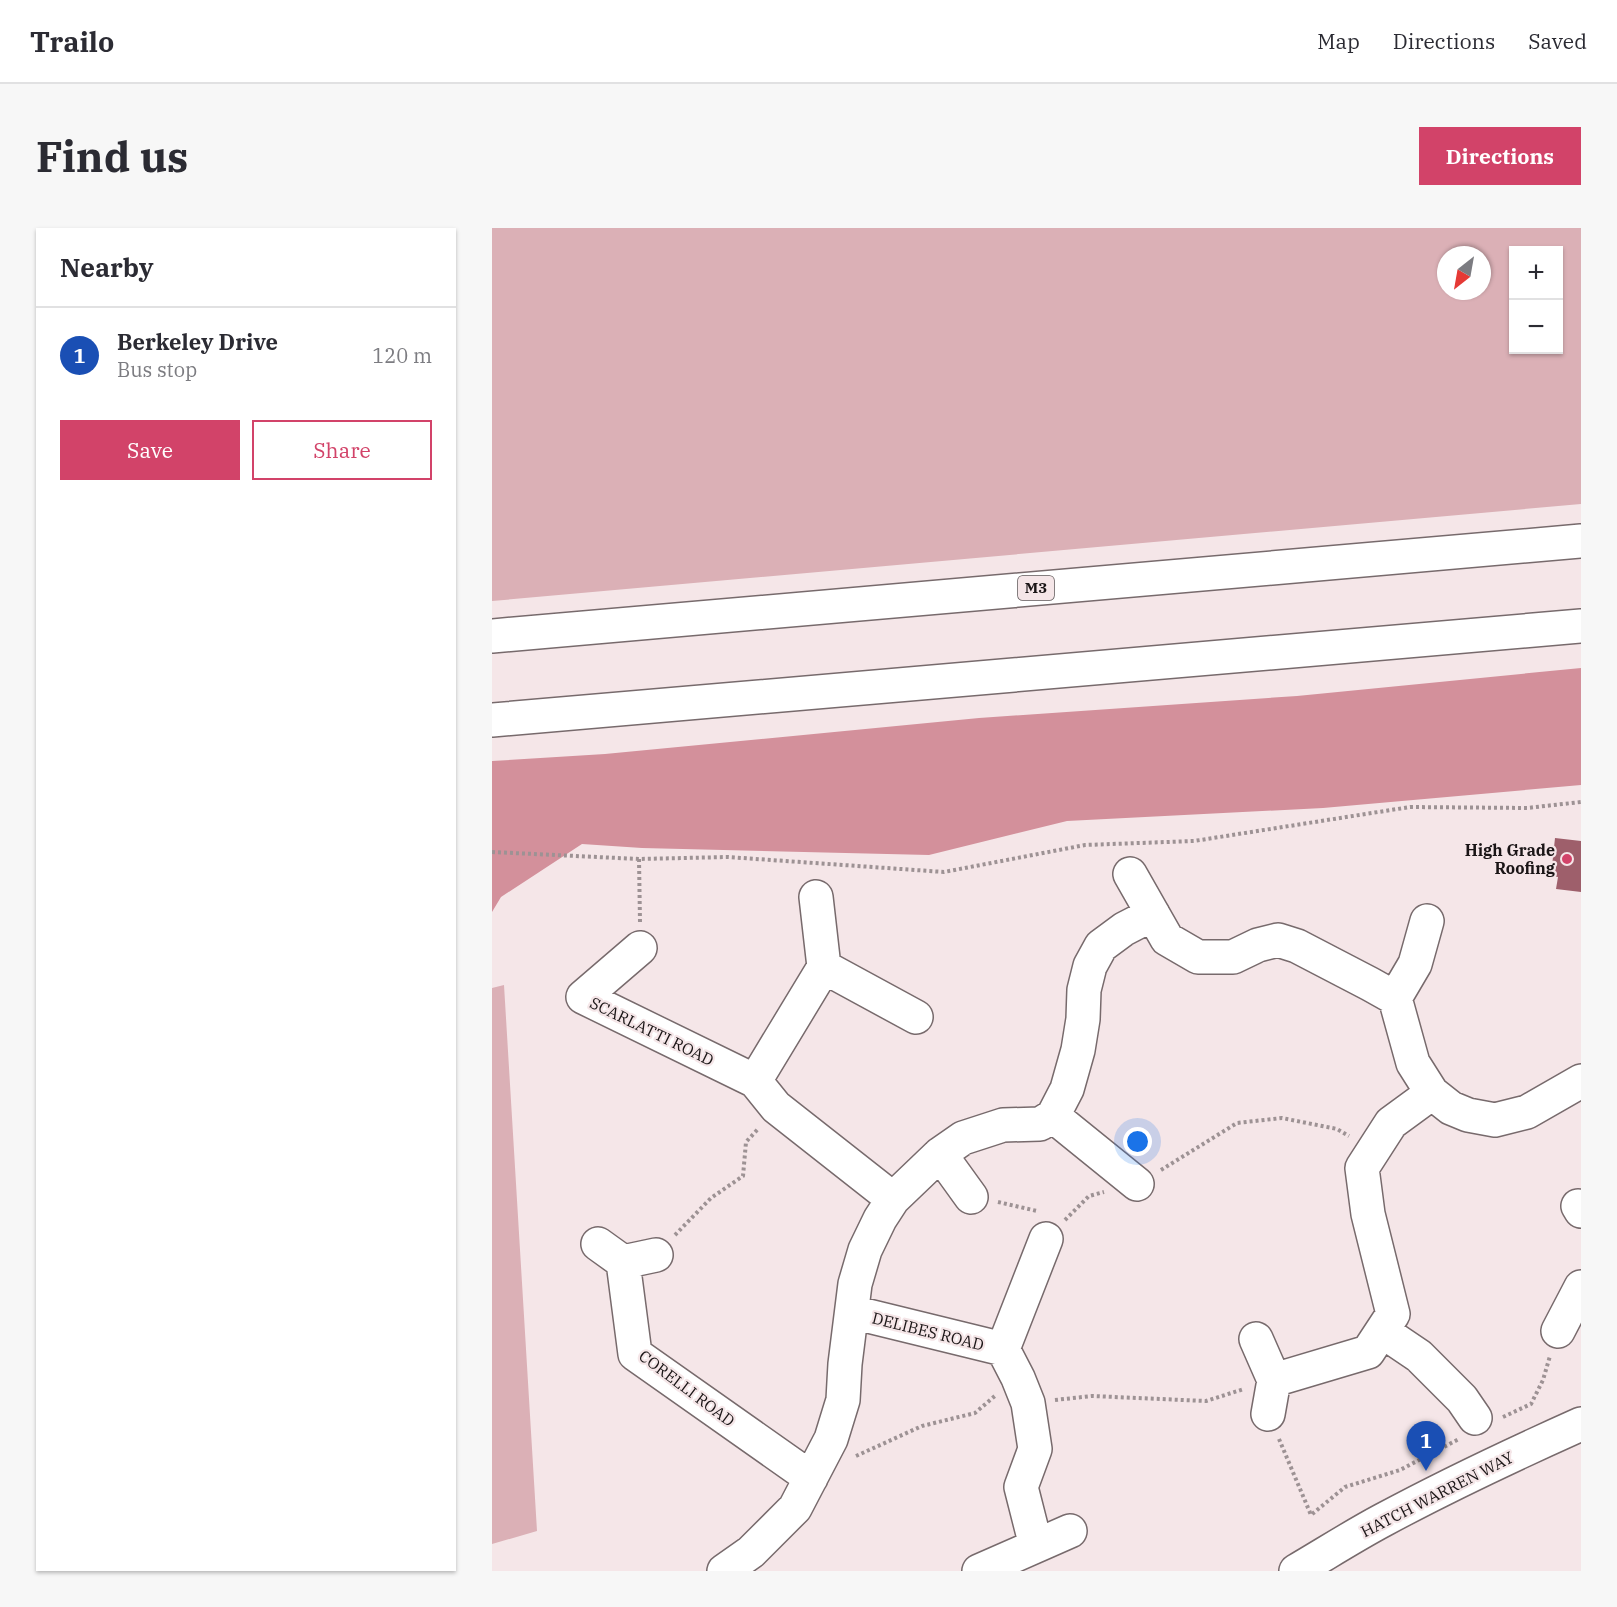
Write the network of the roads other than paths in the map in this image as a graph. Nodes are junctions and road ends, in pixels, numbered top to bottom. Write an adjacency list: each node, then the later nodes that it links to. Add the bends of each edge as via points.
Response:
1 (1581, 541): 3 (main road, M3)
2 (1581, 626): 4 (main road)
3 (492, 636)
4 (492, 720)
5 (1130, 874): 7 (main road)
6 (816, 897): 10 (main road)
7 (1153, 914): 11 (main road, via 1167,939 1198,957 1233,957 1278,940 1298,946); 16 (main road, via 1101,946 1090,966 1078,1050 1067,1089)
8 (1427, 921): 11 (main road, via 1415,964)
9 (640, 948): 14 (main road, SCARLATTI ROAD, via 583,997)
10 (824, 967): 12 (main road); 14 (main road)
11 (1395, 998): 15 (main road, via 1413,1063)
12 (916, 1017)
13 (1581, 1081): 15 (main road, via 1527,1112 1495,1120 1451,1108)
14 (755, 1082): 20 (main road, SCARLATTI ROAD, via 776,1107)
15 (1432, 1094): 25 (main road, via 1391,1123 1362,1168 1368,1214 1393,1314)
16 (1053, 1116): 17 (main road, via 1040,1124 1003,1125 963,1138); 18 (main road)
17 (940, 1154): 19 (main road); 20 (main road)
18 (1137, 1184)
19 (971, 1197)
20 (893, 1199): 24 (main road, via 865,1250)
21 (1054, 1221): 28 (main road, DELIBES ROAD)
22 (656, 1255): 33 (main road, CORELLI ROAD, via 611,1253 635,1354)
23 (1581, 1287): 26 (main road)
24 (852, 1312): 28 (main road, DELIBES ROAD); 33 (main road, via 843,1400 831,1439)
25 (1382, 1331): 29 (main road, via 1368,1352); 32 (main road, via 1419,1356 1461,1399)
26 (1558, 1331)
27 (1256, 1339): 29 (main road)
28 (1016, 1377): 35 (main road, via 1035,1449 1020,1487)
29 (1274, 1380): 30 (main road)
30 (1268, 1414)
31 (1581, 1424): 38 (main road, HATCH WARREN WAY, via 1412,1505)
32 (1478, 1425)
33 (811, 1478): 36 (main road, via 795,1508 751,1552)
34 (1070, 1531): 35 (main road)
35 (1036, 1546): 37 (main road)
36 (724, 1571)
37 (979, 1571)
38 (1296, 1571)

